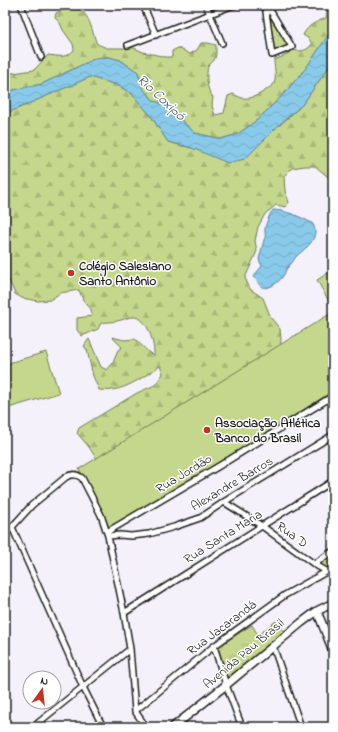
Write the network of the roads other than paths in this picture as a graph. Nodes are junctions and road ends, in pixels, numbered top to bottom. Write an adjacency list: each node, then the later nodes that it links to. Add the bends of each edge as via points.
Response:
1 (21, 5): 10 (street)
2 (143, 5): 7 (street)
3 (206, 5): 6 (street)
4 (234, 5): 6 (street)
5 (266, 5): 5 (street, via 292,46 272,55)
6 (210, 15): 7 (street); 8 (street)
7 (156, 35): 9 (street)
8 (222, 43)
9 (128, 45)
10 (41, 57)
11 (333, 396): 18 (street, Rua Jordão)
12 (333, 435): 14 (street, Alexandre Barros)
13 (333, 481): 15 (street, Rua Santa Maria)
14 (224, 502): 15 (street, Rua D); 18 (street, Alexandre Barros, via 200,518 149,534)
15 (262, 526): 20 (street, Rua D); 24 (street, Rua Santa Maria)
16 (12, 527): 17 (street); 18 (street, via 66,477 74,475 82,478); 31 (street)
17 (5, 533)
18 (107, 534): 24 (street)
19 (333, 551): 20 (street)
20 (314, 564): 21 (street, Rua D)
21 (331, 572): 26 (street, Rua Jacarandá, via 285,595)
22 (333, 604): 23 (street, Avenida Pau Brasil)
23 (317, 611): 25 (street); 27 (street, Avenida Pau Brasil)
24 (124, 613): 28 (street)
25 (331, 643): 29 (street)
26 (214, 646): 30 (street); 32 (street, Rua Jacarandá)
27 (273, 646): 30 (street, Avenida Pau Brasil); 38 (street)
28 (130, 649): 31 (street); 32 (street)
29 (333, 651)
30 (226, 685): 33 (street, Avenida Pau Brasil); 37 (street)
31 (83, 687): 34 (street); 35 (street)
32 (135, 711): 36 (street)
33 (177, 725)
34 (33, 727)
35 (103, 727)
36 (146, 727)
37 (242, 727)
38 (301, 727)

